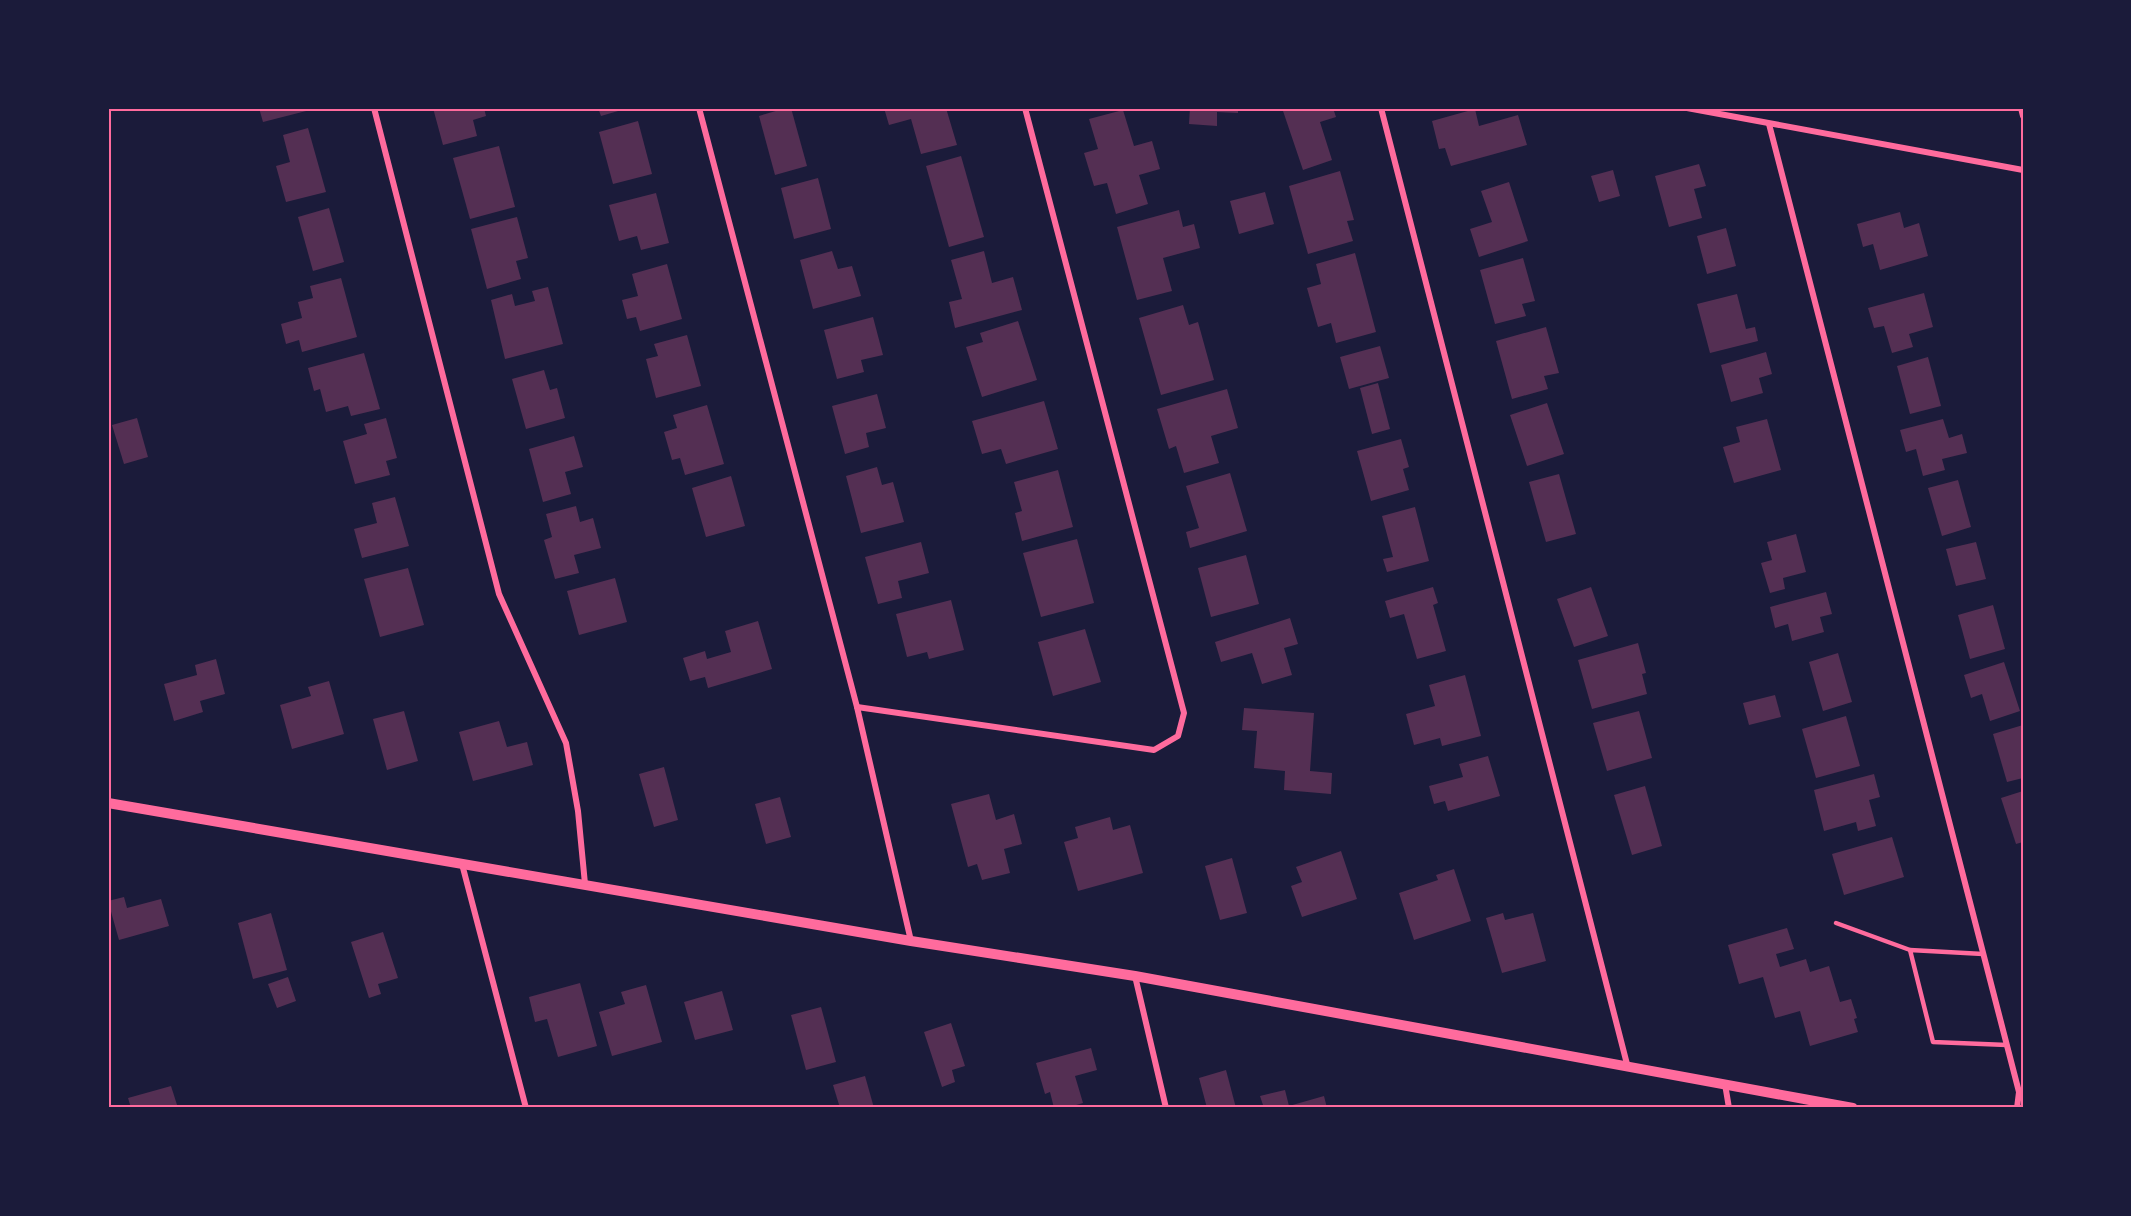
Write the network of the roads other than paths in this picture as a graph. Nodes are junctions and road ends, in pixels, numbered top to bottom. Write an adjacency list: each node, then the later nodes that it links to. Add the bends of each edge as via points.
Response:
1 (374, 108): 13 (street, via 499,594 567,743)
2 (699, 108): 10 (street)
3 (1025, 108): 10 (street, via 1184,713 1178,736 1154,750)
4 (1382, 108): 20 (street)
5 (1687, 108): 8 (street)
6 (2021, 108): 7 (street)
7 (2023, 116)
8 (1769, 124): 9 (street); 17 (street)
9 (2023, 170)
10 (857, 707): 15 (street)
11 (108, 804): 12 (street)
12 (462, 864): 13 (street); 22 (street)
13 (585, 884): 15 (street)
14 (1836, 923): 16 (lane)
15 (911, 941): 18 (street)
16 (1910, 950): 17 (lane); 19 (lane, via 1933,1041)
17 (1983, 954): 19 (street)
18 (1135, 976): 20 (street); 23 (street)
19 (2007, 1045): 26 (street, via 2019,1092)
20 (1628, 1068): 21 (street)
21 (1725, 1084): 24 (street); 25 (street)
22 (526, 1108)
23 (1166, 1108)
24 (1729, 1108)
25 (1853, 1108)
26 (2017, 1108)

